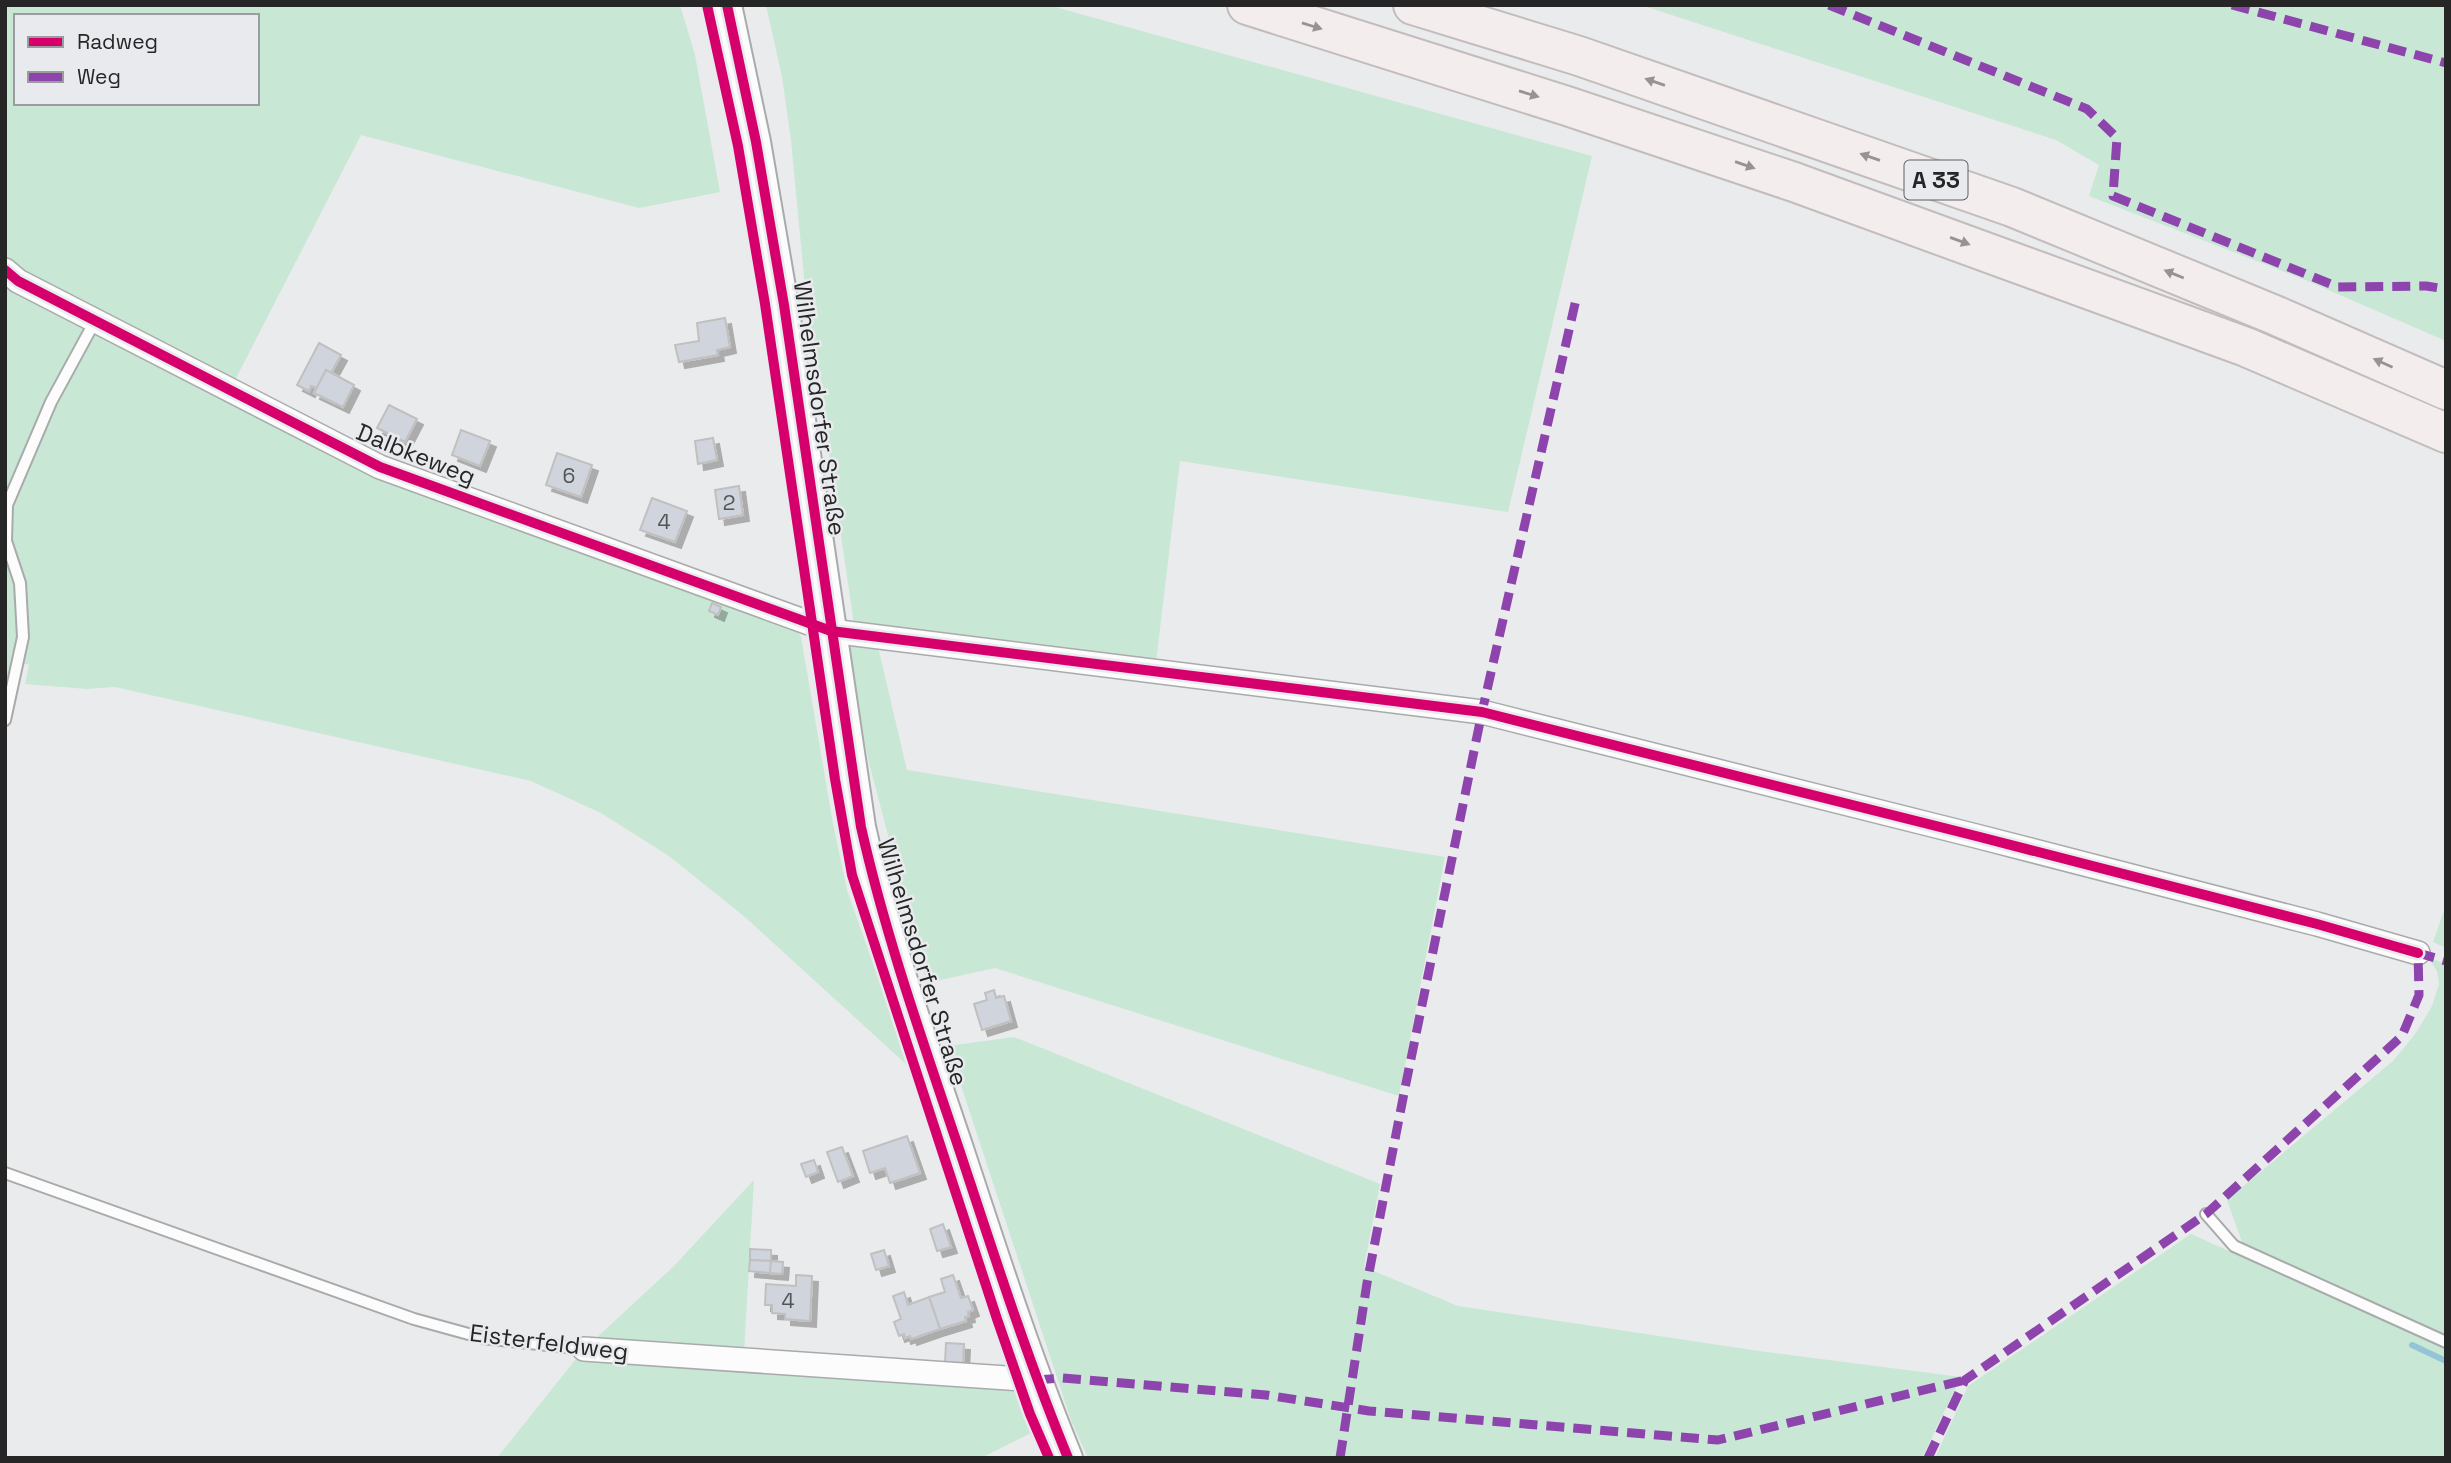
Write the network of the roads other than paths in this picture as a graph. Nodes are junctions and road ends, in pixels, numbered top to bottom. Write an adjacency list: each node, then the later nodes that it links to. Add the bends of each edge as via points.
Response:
1 (727, 5): 8 (street, Wilhelmsdorfer Straße, via 784,305)
2 (1247, 5): 7 (highway, A 33, one-way to 7, via 1807,186 2246,347)
3 (1413, 5): 6 (highway, A 33, one-way to 3, via 2012,207 1579,56)
4 (5, 270): 5 (street, Dalbkeweg)
5 (95, 320): 8 (street, Dalbkeweg, via 380,467); 9 (lane, via 51,402 7,505 6,541 20,583 23,637)
6 (2446, 390)
7 (2446, 433)
8 (831, 631): 10 (street, Dalbkeweg, via 1482,712); 15 (street, Wilhelmsdorfer Straße, via 861,827 877,898)
9 (5, 720)
10 (2418, 953)
11 (5, 1173): 14 (lane, Eisterfeldweg, via 414,1319 483,1338)
12 (2206, 1214): 13 (lane, via 2234,1246)
13 (2446, 1342)
14 (584, 1349): 15 (street, Eisterfeldweg)
15 (1036, 1380): 16 (street, Wilhelmsdorfer Straße)
16 (1068, 1458)

